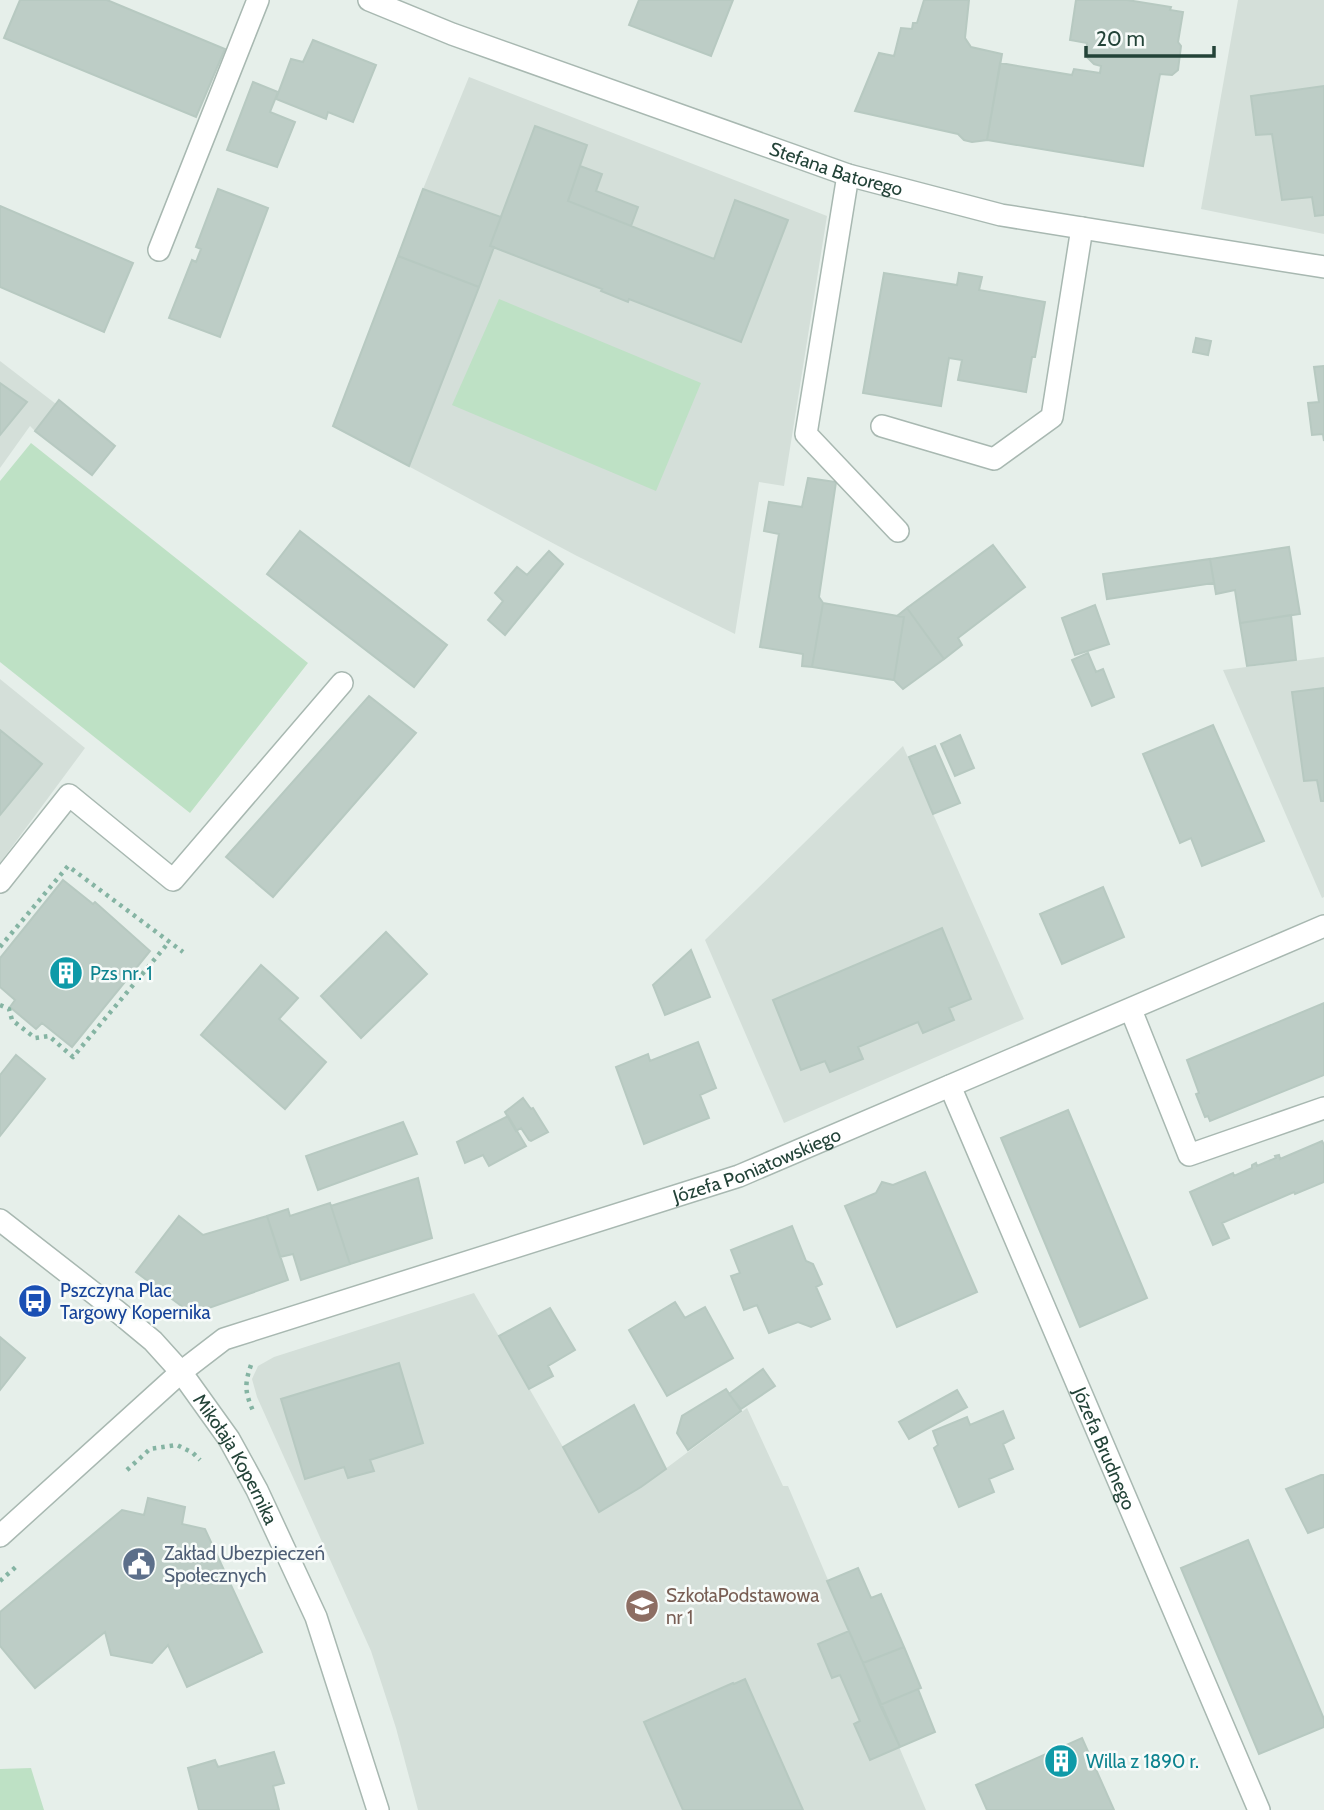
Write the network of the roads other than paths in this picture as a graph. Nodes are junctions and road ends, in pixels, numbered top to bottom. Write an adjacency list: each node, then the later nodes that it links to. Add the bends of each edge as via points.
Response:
1 (258, 0): 5 (street)
2 (369, 0): 3 (street, Stefana Batorego)
3 (848, 176): 4 (street, Stefana Batorego, via 1001,215); 8 (street, via 806,434)
4 (1082, 228): 6 (street, Stefana Batorego); 7 (street, via 1052,417 994,459)
5 (159, 250)
6 (1324, 267)
7 (882, 426)
8 (898, 531)
9 (342, 683): 10 (street, via 173,880 69,795)
10 (0, 882)
11 (1324, 926): 12 (street, Józefa Poniatowskiego)
12 (1130, 1010): 13 (street, Józefa Poniatowskiego); 14 (street, via 1189,1155)
13 (950, 1086): 16 (street, Józefa Poniatowskiego, via 739,1176 224,1339); 19 (street, Józefa Brudnego)
14 (1324, 1108)
15 (0, 1220): 16 (street, Mikołaja Kopernika, via 153,1341)
16 (181, 1372): 17 (street, Józefa Poniatowskiego); 18 (street, Mikołaja Kopernika, via 235,1449 316,1617)
17 (0, 1536)
18 (378, 1810)
19 (1259, 1810)

